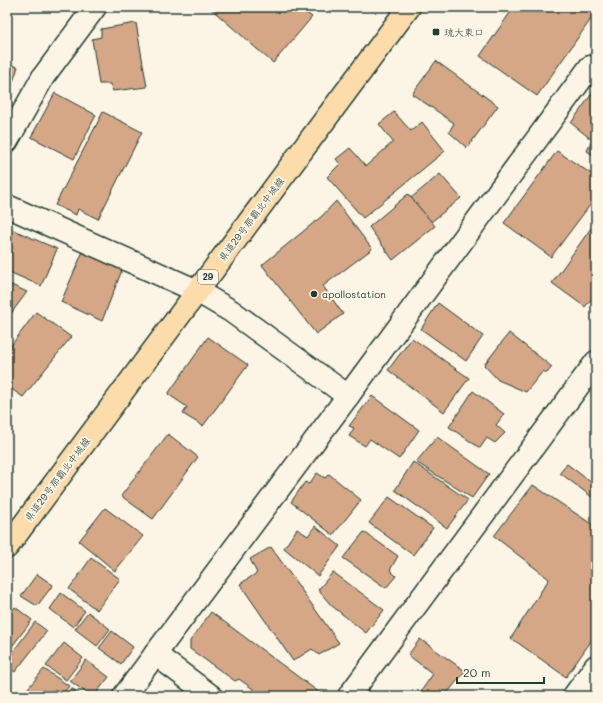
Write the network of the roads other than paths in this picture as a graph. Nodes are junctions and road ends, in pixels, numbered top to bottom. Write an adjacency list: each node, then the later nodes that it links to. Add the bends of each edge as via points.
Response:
1 (95, 7): 4 (street, via 43,77)
2 (409, 7): 6 (main road, 県道29号那覇北中城線 / 29)
3 (596, 72): 8 (street, via 590,68)
4 (7, 141)
5 (7, 206): 6 (street)
6 (197, 291): 8 (street, via 231,311); 9 (main road, 県道29号那覇北中城線 / 29)
7 (596, 362): 14 (street)
8 (348, 396): 10 (street)
9 (7, 547)
10 (155, 654): 12 (street); 13 (street)
11 (596, 666): 15 (street)
12 (124, 696)
13 (211, 696)
14 (349, 696)
15 (574, 696)

